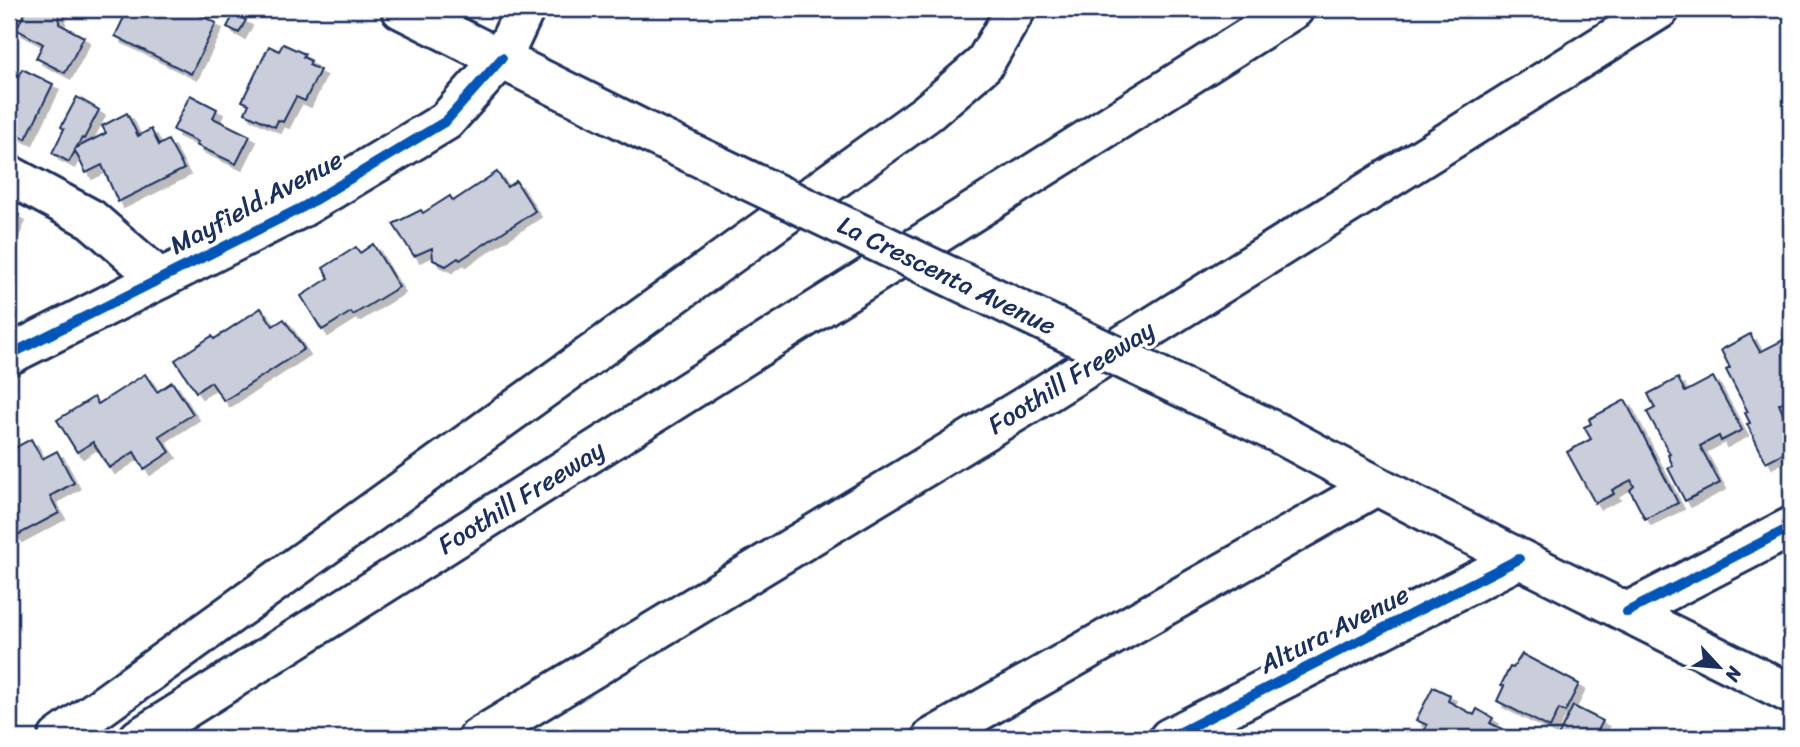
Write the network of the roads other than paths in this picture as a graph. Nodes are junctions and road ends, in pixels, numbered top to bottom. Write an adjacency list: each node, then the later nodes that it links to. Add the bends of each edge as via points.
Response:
1 (401, 9): 6 (main road, La Crescenta Avenue)
2 (525, 9): 6 (main road, Mayfield Avenue)
3 (1016, 9): 15 (main road, via 984,64 927,113)
4 (1294, 9): 16 (main road, Foothill Freeway)
5 (1660, 9): 17 (main road, Foothill Freeway, via 1032,402)
6 (502, 58): 8 (main road, Mayfield Avenue, via 446,121 303,207); 10 (main road, La Crescenta Avenue, bridge, via 651,134 1280,434)
7 (9, 175): 8 (main road, via 91,219)
8 (160, 279): 9 (main road, Mayfield Avenue)
9 (9, 355)
10 (1376, 486): 12 (main road, La Crescenta Avenue); 18 (main road)
11 (1791, 527): 13 (main road)
12 (1519, 559): 13 (main road, La Crescenta Avenue); 19 (main road, Altura Avenue)
13 (1627, 612): 14 (main road, La Crescenta Avenue)
14 (1791, 694)
15 (58, 738)
16 (139, 738)
17 (478, 738)
18 (932, 738)
19 (1169, 738)

